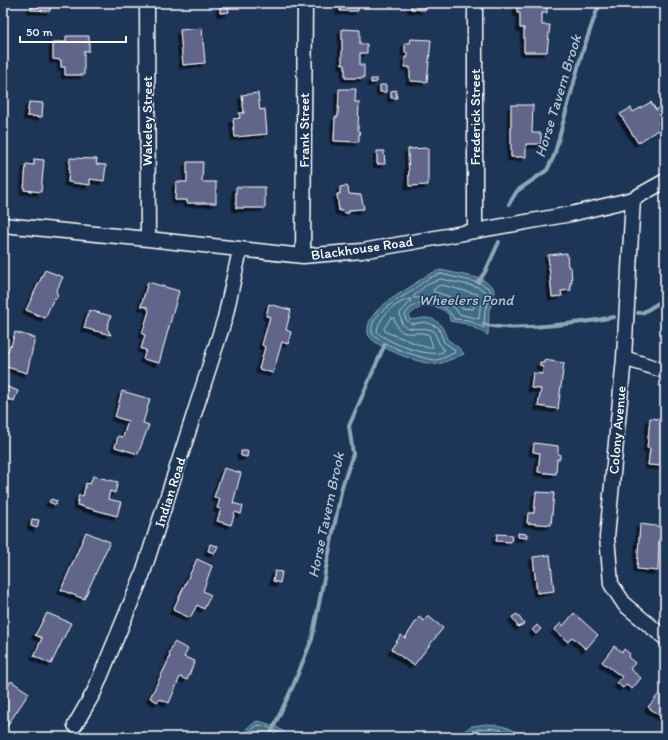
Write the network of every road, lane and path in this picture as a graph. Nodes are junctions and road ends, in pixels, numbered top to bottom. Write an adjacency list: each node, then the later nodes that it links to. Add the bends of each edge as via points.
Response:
1 (147, 3): 8 (street, Wakeley Street)
2 (305, 3): 10 (street, Frank Street)
3 (475, 3): 7 (street, Frederick Street)
4 (665, 181): 5 (street, Blackhouse Road)
5 (633, 199): 7 (street, Blackhouse Road, via 570,214); 11 (street, Colony Avenue)
6 (3, 225): 8 (street, Blackhouse Road)
7 (475, 230): 10 (street, Blackhouse Road, via 362,251)
8 (148, 239): 9 (street, Blackhouse Road)
9 (240, 250): 10 (street, Blackhouse Road); 14 (street, Indian Road, via 225,318 142,576 94,692)
10 (303, 256)
11 (624, 358): 12 (street); 13 (street, Colony Avenue, via 607,537 611,584 625,606)
12 (665, 371)
13 (665, 638)
14 (75, 725)

